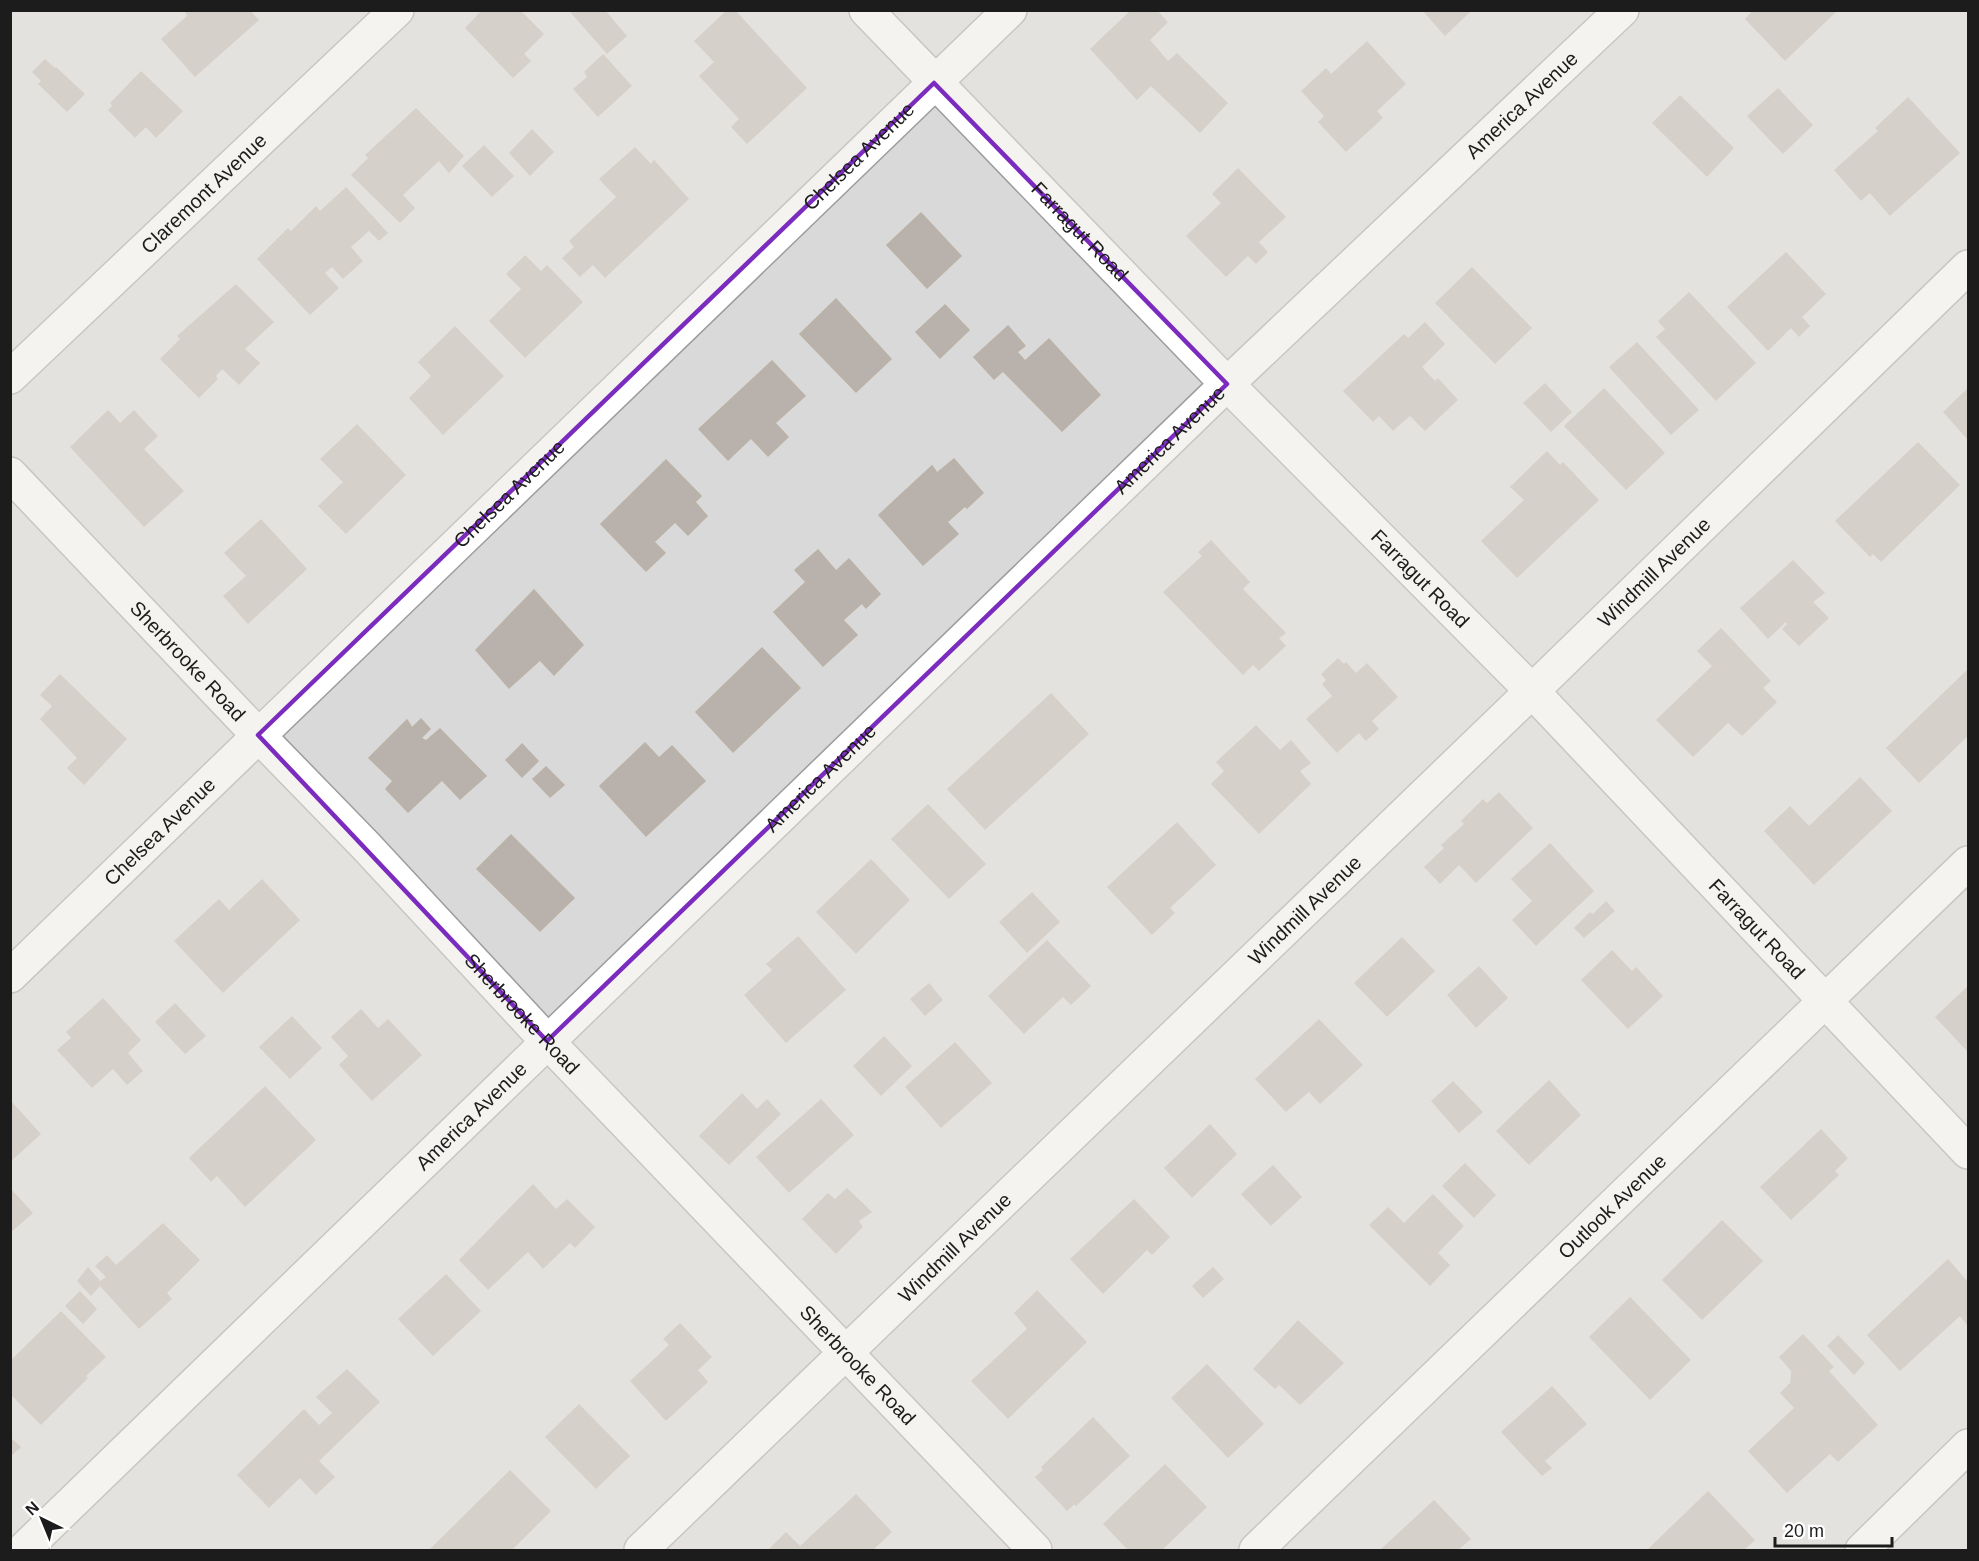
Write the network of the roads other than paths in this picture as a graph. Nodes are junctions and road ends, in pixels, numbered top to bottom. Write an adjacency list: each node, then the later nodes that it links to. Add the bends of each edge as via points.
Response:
1 (396, 10): 7 (street, Claremont Avenue)
2 (866, 10): 5 (street, Farragut Road)
3 (1010, 10): 5 (street, Chelsea Avenue)
4 (1622, 10): 8 (street, America Avenue)
5 (934, 83): 8 (street, Farragut Road); 11 (street, Chelsea Avenue)
6 (1968, 267): 10 (street, Windmill Avenue)
7 (10, 377)
8 (1227, 384): 10 (street, Farragut Road); 15 (street, America Avenue)
9 (10, 474): 11 (street, Sherbrooke Road)
10 (1532, 691): 14 (street, Farragut Road); 17 (street, Windmill Avenue)
11 (258, 735): 13 (street, Chelsea Avenue); 15 (street, Sherbrooke Road)
12 (1968, 864): 14 (street, Outlook Avenue)
13 (10, 976)
14 (1826, 1002): 16 (street, Farragut Road); 22 (street, Outlook Avenue)
15 (547, 1041): 17 (street, Sherbrooke Road); 19 (street, America Avenue)
16 (1968, 1152)
17 (846, 1352): 20 (street, Windmill Avenue); 21 (street, Sherbrooke Road)
18 (1968, 1446): 23 (street)
19 (23, 1551)
20 (642, 1551)
21 (1035, 1551)
22 (1256, 1551)
23 (1862, 1551)

